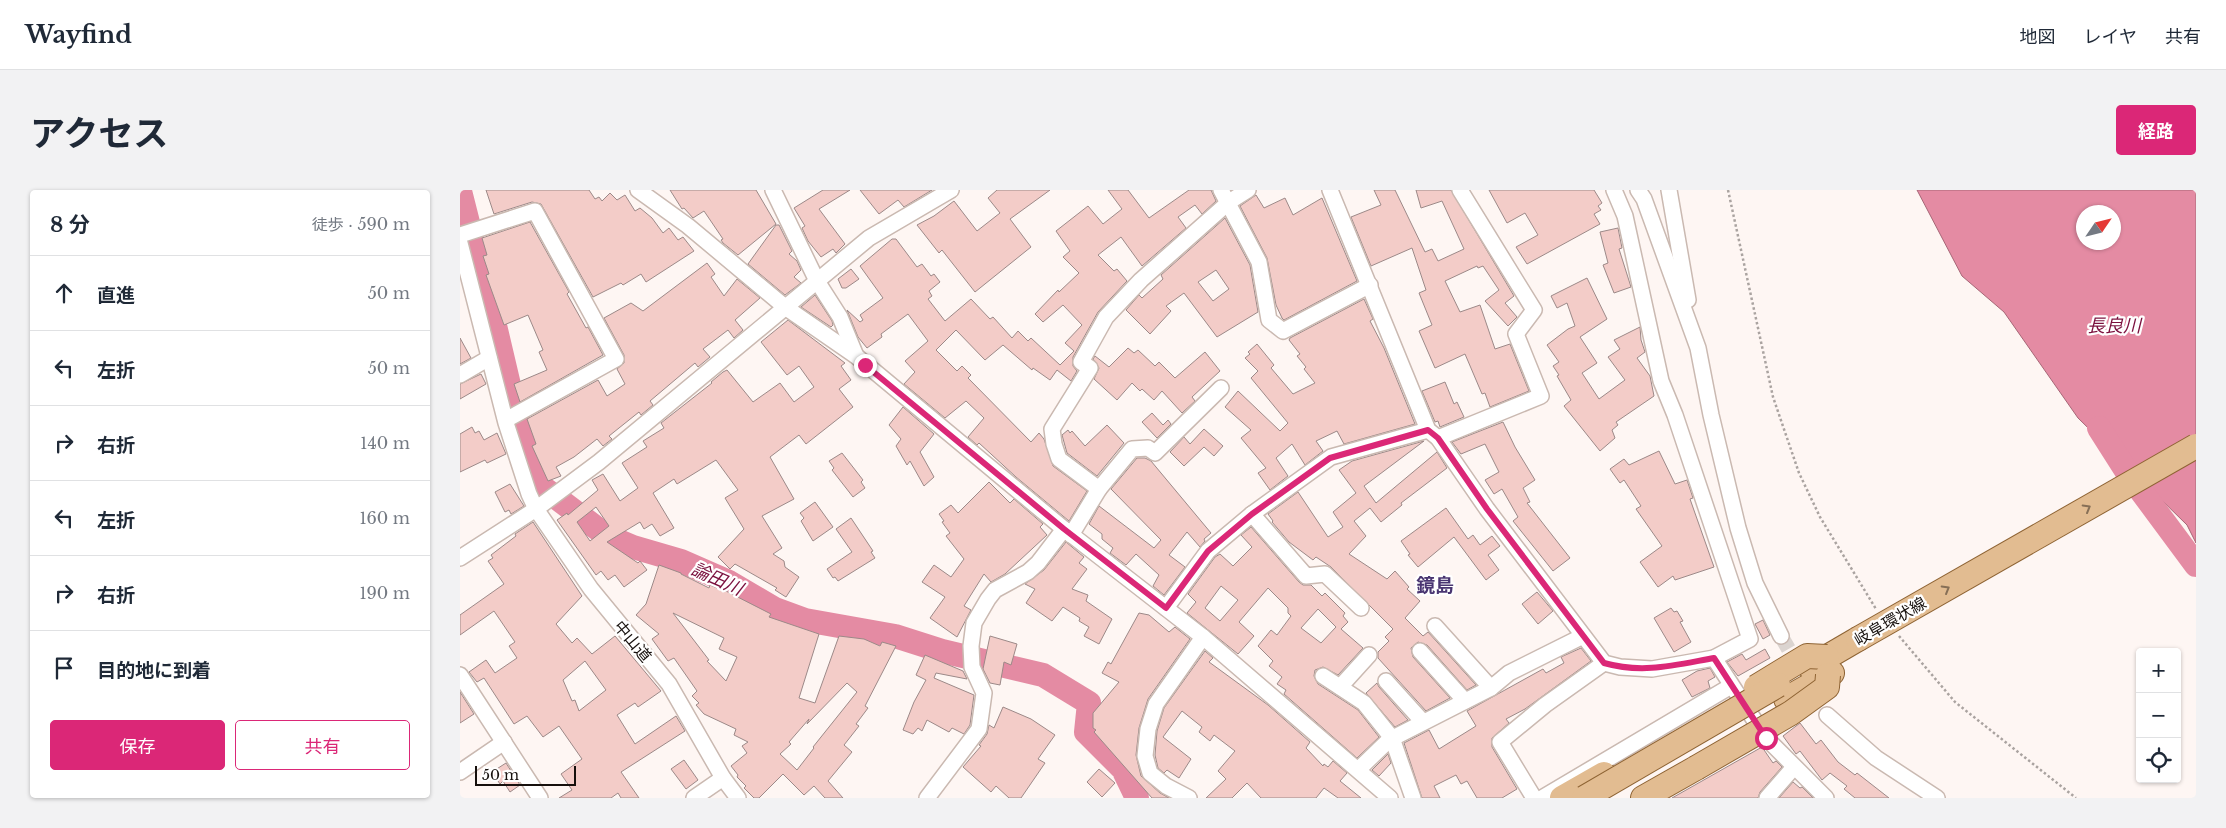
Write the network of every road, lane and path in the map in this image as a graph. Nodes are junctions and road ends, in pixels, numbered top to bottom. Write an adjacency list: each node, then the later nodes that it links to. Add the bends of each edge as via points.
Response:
1 (638, 190): 15 (street, via 688,226)
2 (773, 190): 13 (street)
3 (951, 190): 13 (street, via 870,238)
4 (1248, 190): 11 (street)
5 (1330, 190): 14 (street)
6 (1460, 190): 22 (street, via 1534,310 1516,334 1541,396)
7 (1614, 190): 41 (street, via 1625,216 1661,381 1750,639)
8 (1638, 190): 16 (street)
9 (1669, 190): 16 (street)
10 (1728, 190): 32 (path, via 1773,397 1800,473 1820,517)
11 (1225, 196): 14 (street, via 1259,262 1269,320 1283,330); 25 (street, via 1106,317 1081,362 1090,368 1052,429 1061,461)
12 (464, 235): 18 (street, 中山道); 21 (street, via 535,211 616,359)
13 (817, 281): 15 (street); 17 (street, via 840,317)
14 (1370, 285): 22 (street)
15 (785, 307): 17 (street); 26 (street, via 599,462)
16 (1694, 336): 36 (street, via 1738,528 1755,583)
17 (856, 356): 28 (street)
18 (489, 358): 19 (street); 21 (street, 中山道)
19 (460, 374)
20 (1221, 388): 25 (street, via 1155,453 1148,448 1132,449)
21 (513, 416): 26 (street, 中山道, via 529,494)
22 (1433, 434): 27 (street, via 1330,458); 35 (street)
23 (2196, 446): 38 (main road, 岐阜環状線, one-way to 23, bridge)
24 (2196, 465): 38 (main road, 岐阜環状線)
25 (1099, 489): 28 (street)
26 (536, 509): 29 (street); 60 (street, 中山道, via 590,590 668,684)
27 (1252, 514): 30 (street, via 1208,551); 31 (street, via 1306,576 1325,574)
28 (1068, 532): 30 (street); 64 (street, via 1028,572 995,590 974,623 972,667 984,693 979,729)
29 (460, 558)
30 (1166, 608): 37 (street)
31 (1361, 608)
32 (1881, 616)
33 (1436, 626): 49 (street)
34 (1894, 630): 78 (path, via 1955,702)
35 (1583, 636): 42 (street); 49 (street, via 1509,673)
36 (1781, 636)
37 (1203, 637): 58 (street); 65 (street, via 1156,704 1148,729 1145,756 1150,773)
38 (1862, 646): 43 (main road, 岐阜環状線)
39 (1420, 651): 51 (street)
40 (1369, 655): 48 (street)
41 (1714, 658): 42 (street, via 1652,669); 47 (street)
42 (1604, 663): 68 (street, via 1500,742)
43 (1827, 666): 50 (main road, 岐阜環状線); 70 (main road, bridge, via 1807,656); 73 (main road, bridge, via 1828,687 1791,713)
44 (460, 675): 56 (street)
45 (1323, 676): 48 (street)
46 (1386, 681): 53 (street)
47 (1732, 686): 55 (street); 69 (street)
48 (1340, 687): 54 (street, via 1364,703)
49 (1491, 688): 51 (street)
50 (1782, 692): 71 (main road, 岐阜環状線, bridge); 72 (main road, 岐阜環状線)
51 (1465, 701): 53 (street)
52 (1827, 715): 77 (street, via 1876,758)
53 (1424, 722): 54 (street)
54 (1392, 738): 58 (street); 67 (street)
55 (1766, 738): 57 (street); 74 (street)
56 (504, 742): 59 (street); 61 (street)
57 (1794, 766): 75 (street); 76 (street)
58 (1359, 769): 66 (street)
59 (460, 772)
60 (723, 778): 62 (street); 63 (street, 中山道)
61 (540, 798)
62 (694, 798)
63 (738, 798)
64 (927, 798)
65 (1189, 798)
66 (1390, 798)
67 (1413, 798)
68 (1534, 798)
69 (1542, 798)
70 (1562, 798)
71 (1584, 798)
72 (1616, 798)
73 (1643, 798)
74 (1662, 798)
75 (1767, 798)
76 (1826, 798)
77 (1937, 798)
78 (2076, 798)

